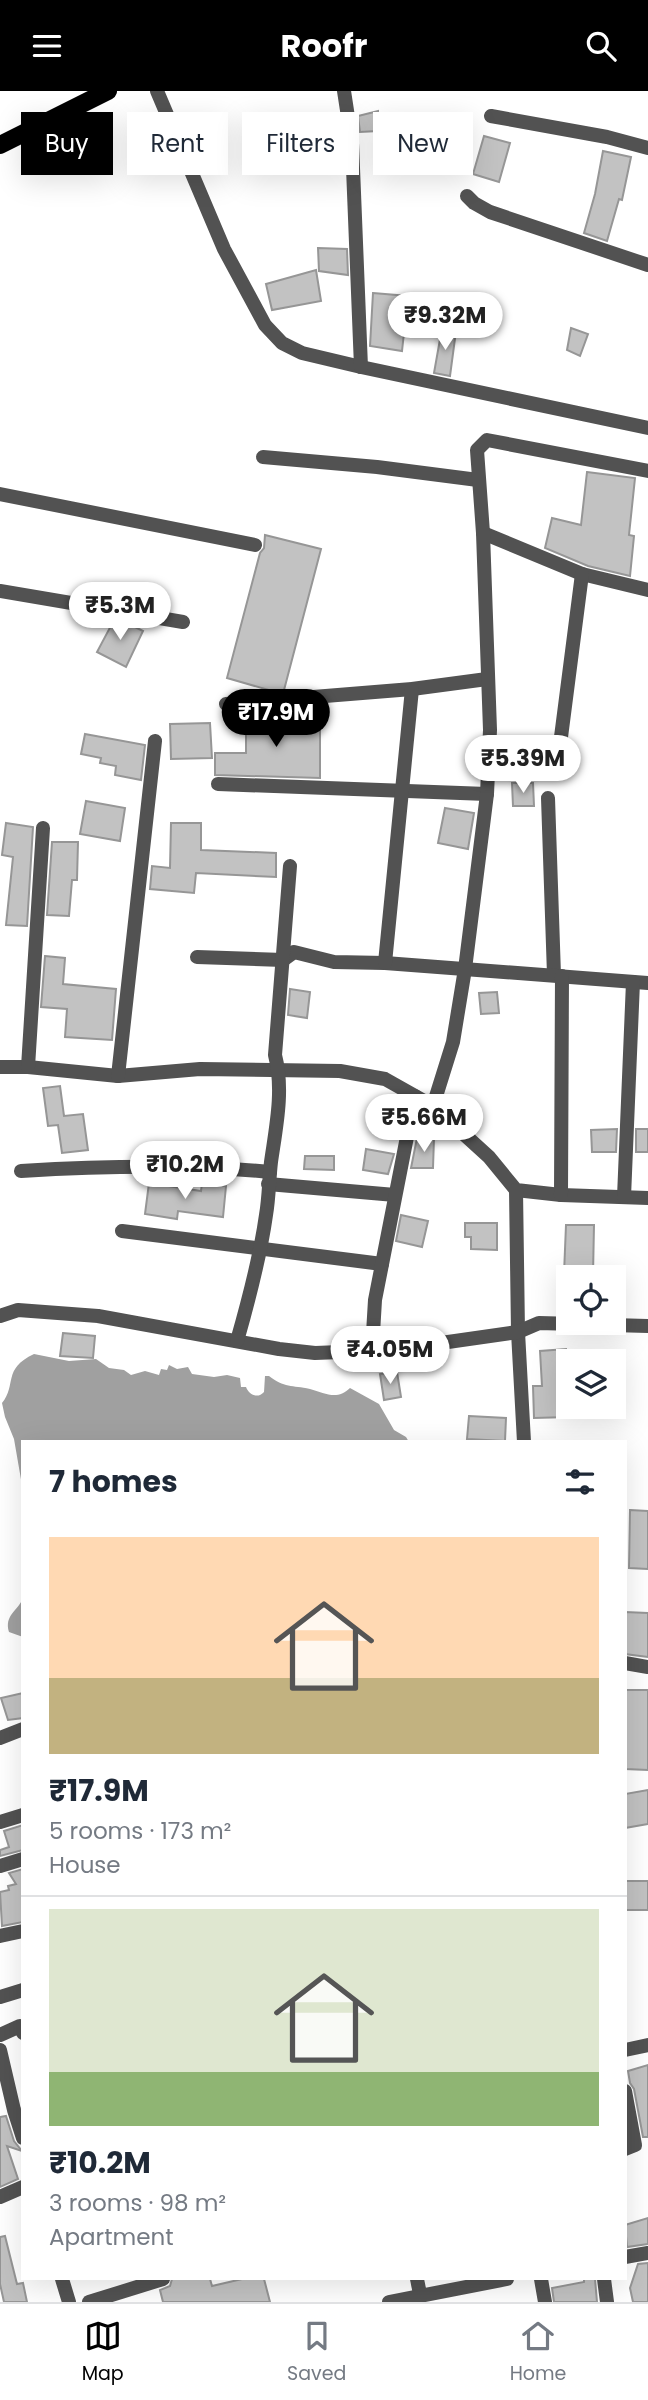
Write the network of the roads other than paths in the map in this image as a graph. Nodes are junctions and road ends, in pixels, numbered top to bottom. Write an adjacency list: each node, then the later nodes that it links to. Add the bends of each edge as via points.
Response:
1 (108, 91): 5 (main road)
2 (157, 91): 9 (street, via 224,249 265,325 282,343 302,353)
3 (344, 91): 9 (street, via 352,143)
4 (491, 116): 6 (street)
5 (0, 145)
6 (648, 148)
7 (467, 196): 8 (street, via 490,212)
8 (648, 265)
9 (361, 367): 10 (street)
10 (648, 428)
11 (263, 457): 13 (street)
12 (648, 471): 13 (street, via 487,440 477,450)
13 (478, 480): 15 (street)
14 (0, 494): 16 (street)
15 (483, 533): 17 (street); 21 (street)
16 (255, 545)
17 (582, 574): 18 (street); 24 (street)
18 (648, 590)
19 (0, 591): 20 (street)
20 (183, 622)
21 (487, 680): 22 (street); 28 (street)
22 (412, 689): 23 (street); 27 (street)
23 (226, 704)
24 (561, 737)
25 (155, 741): 42 (street)
26 (218, 785): 27 (street)
27 (402, 790): 28 (street); 34 (street)
28 (487, 794): 35 (street)
29 (548, 798): 36 (street)
30 (43, 828): 40 (street)
31 (290, 866): 33 (street)
32 (197, 957): 33 (street)
33 (284, 960): 34 (street, via 294,952 334,962); 41 (street, via 275,1055)
34 (385, 963): 35 (street)
35 (465, 969): 36 (street); 44 (street, via 453,1042)
36 (558, 975): 37 (street); 49 (street)
37 (633, 982): 38 (street); 50 (street)
38 (648, 983)
39 (0, 1067): 40 (street)
40 (28, 1067): 42 (street)
41 (278, 1070): 42 (street, via 200,1069); 43 (street, via 340,1071 385,1079); 46 (street, via 279,1103)
42 (118, 1076)
43 (415, 1096): 44 (street); 48 (street)
44 (433, 1106): 47 (street, via 489,1157)
45 (21, 1171): 46 (street, via 221,1168)
46 (269, 1178): 48 (street); 53 (street)
47 (516, 1190): 49 (street); 57 (street)
48 (395, 1195): 54 (street)
49 (561, 1195): 50 (street)
50 (624, 1197): 51 (street)
51 (648, 1198)
52 (122, 1231): 53 (street)
53 (260, 1249): 54 (street); 58 (street)
54 (382, 1264): 59 (street)
55 (0, 1316): 58 (street, via 18,1310 98,1316)
56 (648, 1326): 57 (street, via 539,1323)
57 (518, 1332): 59 (street); 60 (street)
58 (237, 1341): 59 (street, via 315,1353)
59 (372, 1349)
60 (524, 1440)
61 (627, 1663): 62 (street)
62 (648, 1667)
63 (21, 1730): 64 (street)
64 (0, 1738)
65 (21, 1816): 66 (street)
66 (0, 1822)
67 (21, 1860): 68 (street)
68 (0, 1866)
69 (21, 1931): 70 (street)
70 (0, 1936)
71 (21, 1991): 72 (street)
72 (0, 1997)
73 (21, 2028): 74 (street)
74 (0, 2035)
75 (648, 2045): 77 (street)
76 (0, 2050): 79 (street)
77 (627, 2050)
78 (627, 2101): 81 (street)
79 (12, 2111): 80 (street)
80 (21, 2133)
81 (636, 2146)
82 (21, 2188): 83 (street)
83 (0, 2197)
84 (648, 2253): 85 (street)
85 (627, 2257)
86 (62, 2280): 93 (street)
87 (160, 2280): 94 (street)
88 (417, 2280): 92 (street)
89 (501, 2280): 92 (street)
90 (541, 2280): 96 (street)
91 (604, 2280): 97 (street)
92 (420, 2294): 95 (street)
93 (69, 2302)
94 (89, 2302)
95 (389, 2302)
96 (545, 2302)
97 (607, 2302)

